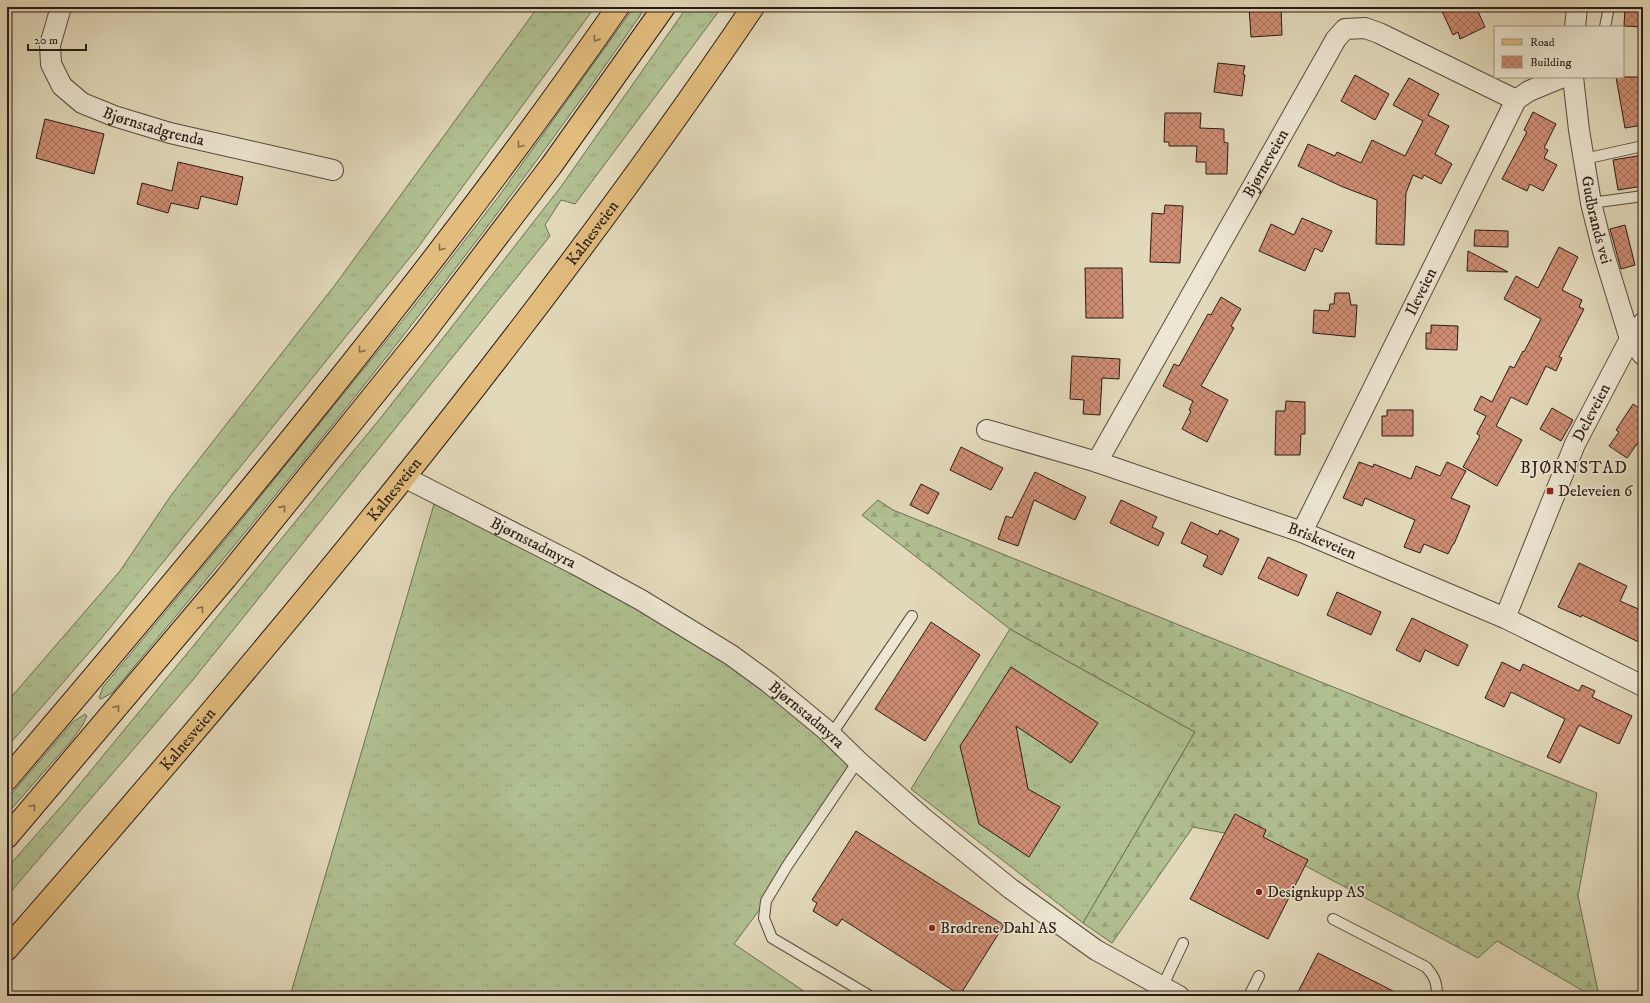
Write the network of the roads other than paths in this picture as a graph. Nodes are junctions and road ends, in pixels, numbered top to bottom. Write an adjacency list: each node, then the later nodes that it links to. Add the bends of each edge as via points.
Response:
1 (61, 7): 14 (street, Bjørnstadgrenda, via 50,45 51,64 62,86 82,103 170,133)
2 (618, 7): 29 (main road, one-way to 29, via 520,145 394,309 126,639)
3 (664, 7): 30 (main road, one-way to 3, via 231,572 424,333 551,166)
4 (753, 7): 22 (main road, Kalnesveien, via 652,151 531,315)
5 (1577, 7): 7 (street)
6 (1608, 12): 8 (lane)
7 (1575, 26)
8 (1605, 26)
9 (1561, 78): 11 (street, via 1529,91)
10 (1573, 78): 13 (street, Gudbrands vei)
11 (1516, 100): 21 (street, Bjørneveien, via 1379,33 1365,28 1345,29 1336,39); 23 (street, Ileveien)
12 (1643, 146): 13 (lane)
13 (1584, 159): 16 (street, Gudbrands vei)
14 (333, 170)
15 (1643, 196): 16 (lane)
16 (1591, 203): 18 (street, Gudbrands vei)
17 (1643, 323): 18 (street, Deleveien)
18 (1630, 340): 19 (street, Gudbrands vei); 25 (street, Deleveien, via 1575,444)
19 (1643, 355)
20 (987, 430): 21 (street, Briskeveien)
21 (1097, 462): 23 (street, Briskeveien)
22 (404, 477): 27 (street, Bjørnstadmyra, via 641,600 731,655 768,682); 33 (main road, Kalnesveien, via 246,671)
23 (1302, 532): 25 (street, Briskeveien)
24 (912, 616): 27 (lane)
25 (1505, 618): 26 (street, Briskeveien)
26 (1643, 686)
27 (831, 735): 28 (street, Bjørnstadmyra)
28 (858, 761): 35 (street, Bjørnstadmyra, via 922,817 1012,889 1096,950); 36 (lane, via 766,900 764,918 772,938)
29 (7, 778)
30 (7, 837)
31 (1334, 919): 38 (lane, via 1426,967 1435,976)
32 (1183, 943): 35 (lane)
33 (7, 949)
34 (1259, 976): 37 (lane)
35 (1167, 993)
36 (870, 996)
37 (1250, 996)
38 (1437, 996)

